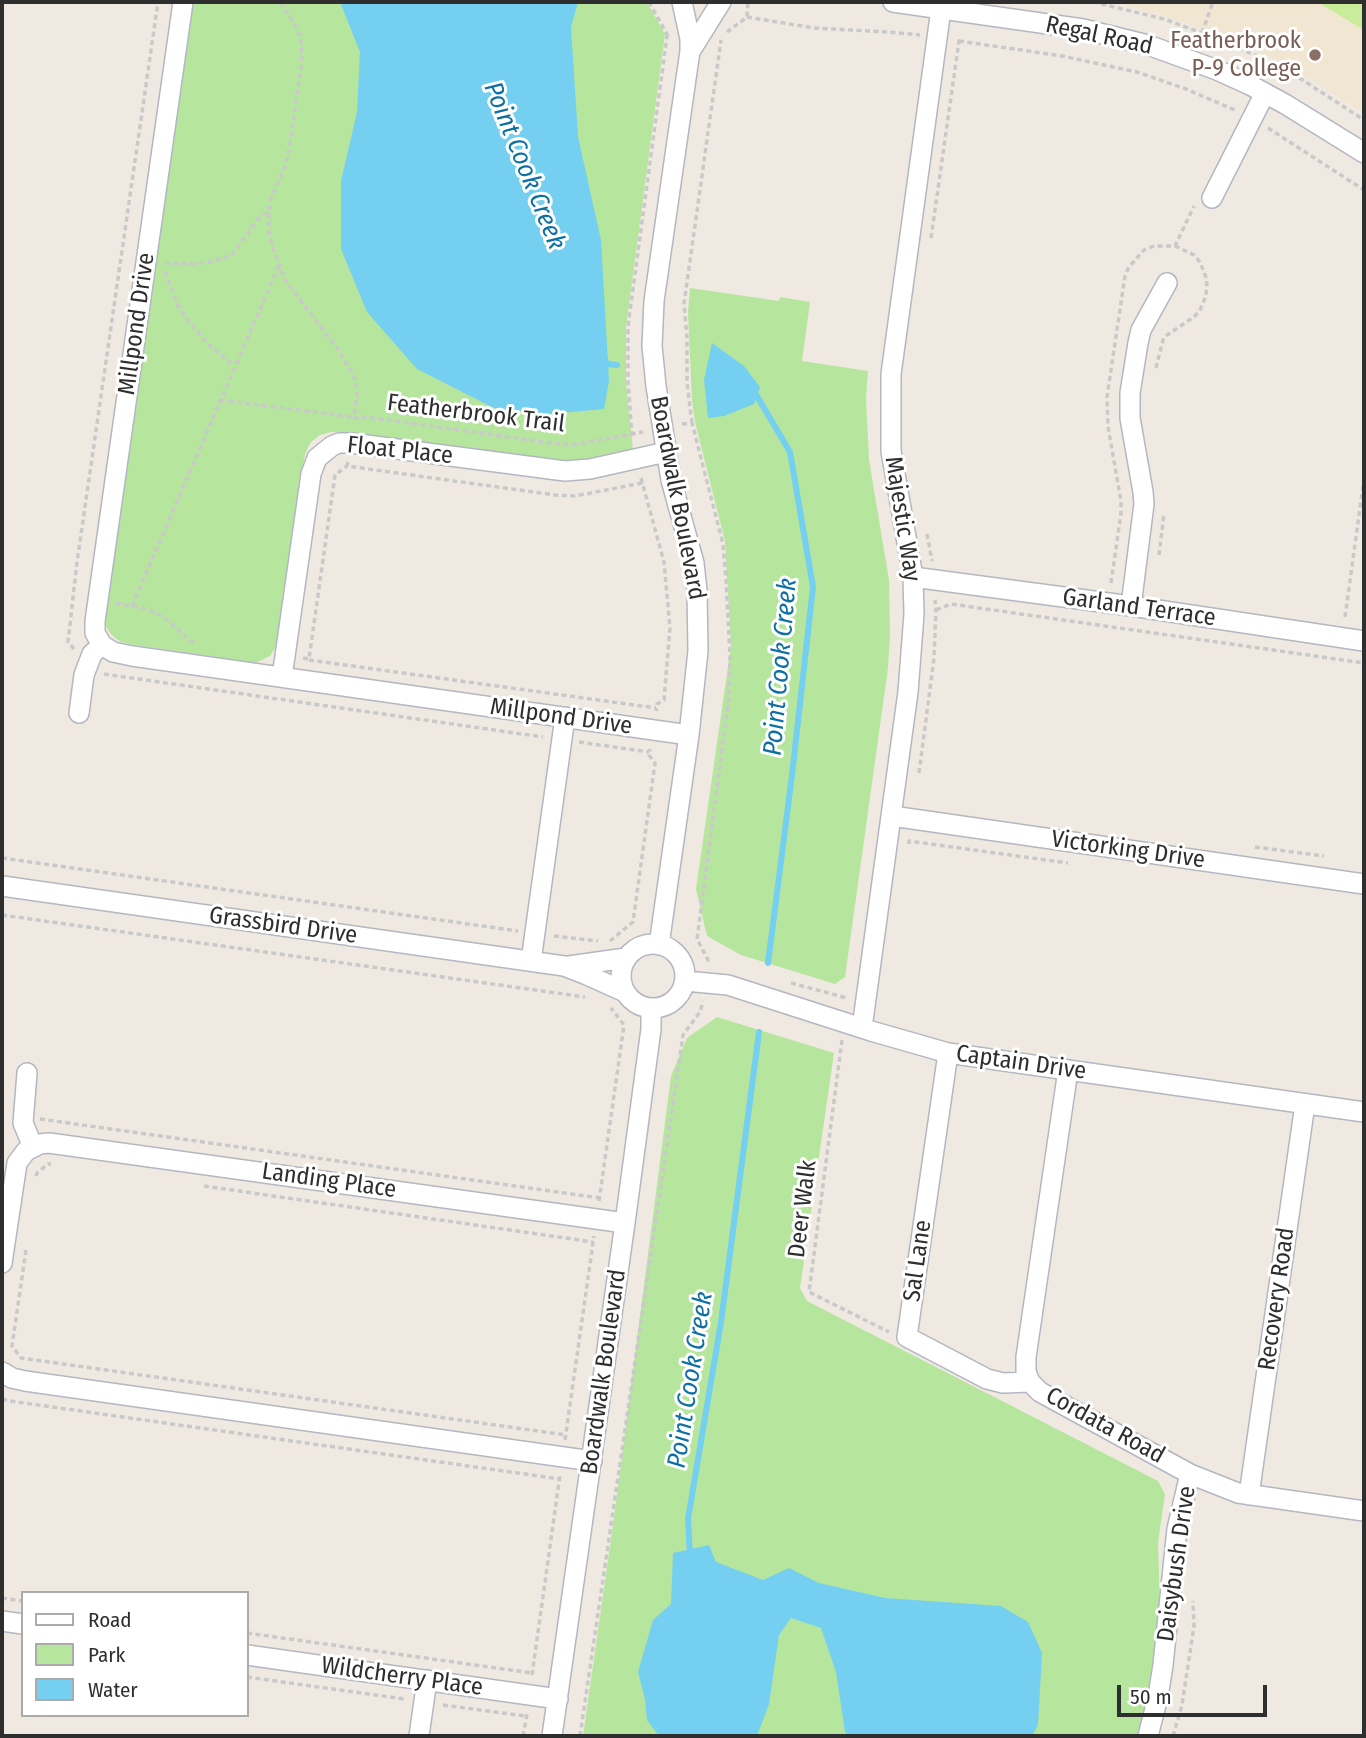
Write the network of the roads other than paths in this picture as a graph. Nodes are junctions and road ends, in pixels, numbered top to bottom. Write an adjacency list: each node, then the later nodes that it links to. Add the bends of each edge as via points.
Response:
1 (183, 2): 16 (street, Millpond Drive, via 98,601 95,633)
2 (684, 2): 3 (street, via 711,7); 6 (street, Boardwalk Boulevard)
3 (721, 2): 6 (street, Boardwalk Boulevard)
4 (893, 2): 5 (street, Regal Road)
5 (942, 9): 7 (street, Regal Road, via 1112,36 1183,56); 12 (street, Majestic Way, via 891,374 891,451)
6 (690, 51): 11 (street, Boardwalk Boulevard, via 654,301 652,346)
7 (1265, 93): 8 (street, Regal Road); 9 (street)
8 (1364, 153)
9 (1212, 198)
10 (1167, 283): 13 (street, via 1141,330 1130,393 1144,504)
11 (666, 452): 17 (street, Float Place, via 565,471 351,443 332,446 317,457 311,474); 20 (street, Boardwalk Boulevard, via 697,591 698,651)
12 (914, 578): 13 (street, Garland Terrace); 21 (street, Majestic Way, via 913,653)
13 (1131, 606): 15 (street, Garland Terrace)
14 (1364, 635): 15 (street)
15 (1364, 641)
16 (102, 645): 17 (street, Millpond Drive, via 120,654); 18 (street, via 92,654 84,676)
17 (282, 677): 19 (street, Millpond Drive)
18 (79, 713)
19 (565, 717): 20 (street, Millpond Drive); 26 (street)
20 (689, 735): 24 (street, Boardwalk Boulevard)
21 (892, 816): 22 (street, Victorking Drive); 31 (street, Majestic Way, via 865,1003)
22 (1364, 884)
23 (2, 886): 26 (street, Grassbird Drive)
24 (659, 945): 25 (street, via 640,946); 28 (street, via 679,958)
25 (626, 958): 27 (street, Grassbird Drive); 29 (street, via 620,975)
26 (531, 961): 27 (street, Grassbird Drive)
27 (564, 966): 29 (street, Grassbird Drive)
28 (685, 981): 30 (street, via 669,1004); 31 (street, Captain Drive, via 728,985)
29 (625, 992): 30 (street, via 632,1001)
30 (651, 1008): 38 (street, Boardwalk Boulevard)
31 (853, 1025): 32 (street, Captain Drive)
32 (948, 1053): 33 (street, Captain Drive); 41 (street, Sal Lane, via 907,1337 987,1379)
33 (1068, 1070): 35 (street, Captain Drive); 41 (street, Cordata Road, via 1026,1357)
34 (27, 1073): 37 (street, via 23,1123)
35 (1305, 1104): 36 (street, Captain Drive); 44 (street, Recovery Road)
36 (1364, 1112)
37 (33, 1147): 38 (street, Landing Place, via 60,1143); 39 (street, via 21,1157 15,1171)
38 (625, 1223): 42 (street, Boardwalk Boulevard)
39 (2, 1263)
40 (2, 1372): 42 (street, via 24,1381)
41 (1030, 1382): 43 (street, Cordata Road, via 1040,1392)
42 (592, 1461): 50 (street, Boardwalk Boulevard)
43 (1190, 1474): 44 (street, Cordata Road); 53 (street, Daisybush Drive, via 1177,1529 1162,1675)
44 (1249, 1495): 45 (street, Cordata Road)
45 (1364, 1511)
46 (2, 1621): 47 (street)
47 (21, 1624)
48 (248, 1655): 49 (street, Wildcherry Place)
49 (427, 1680): 50 (street, Wildcherry Place); 51 (street)
50 (558, 1699): 52 (street, Boardwalk Boulevard)
51 (419, 1736)
52 (552, 1736)
53 (1148, 1736)

